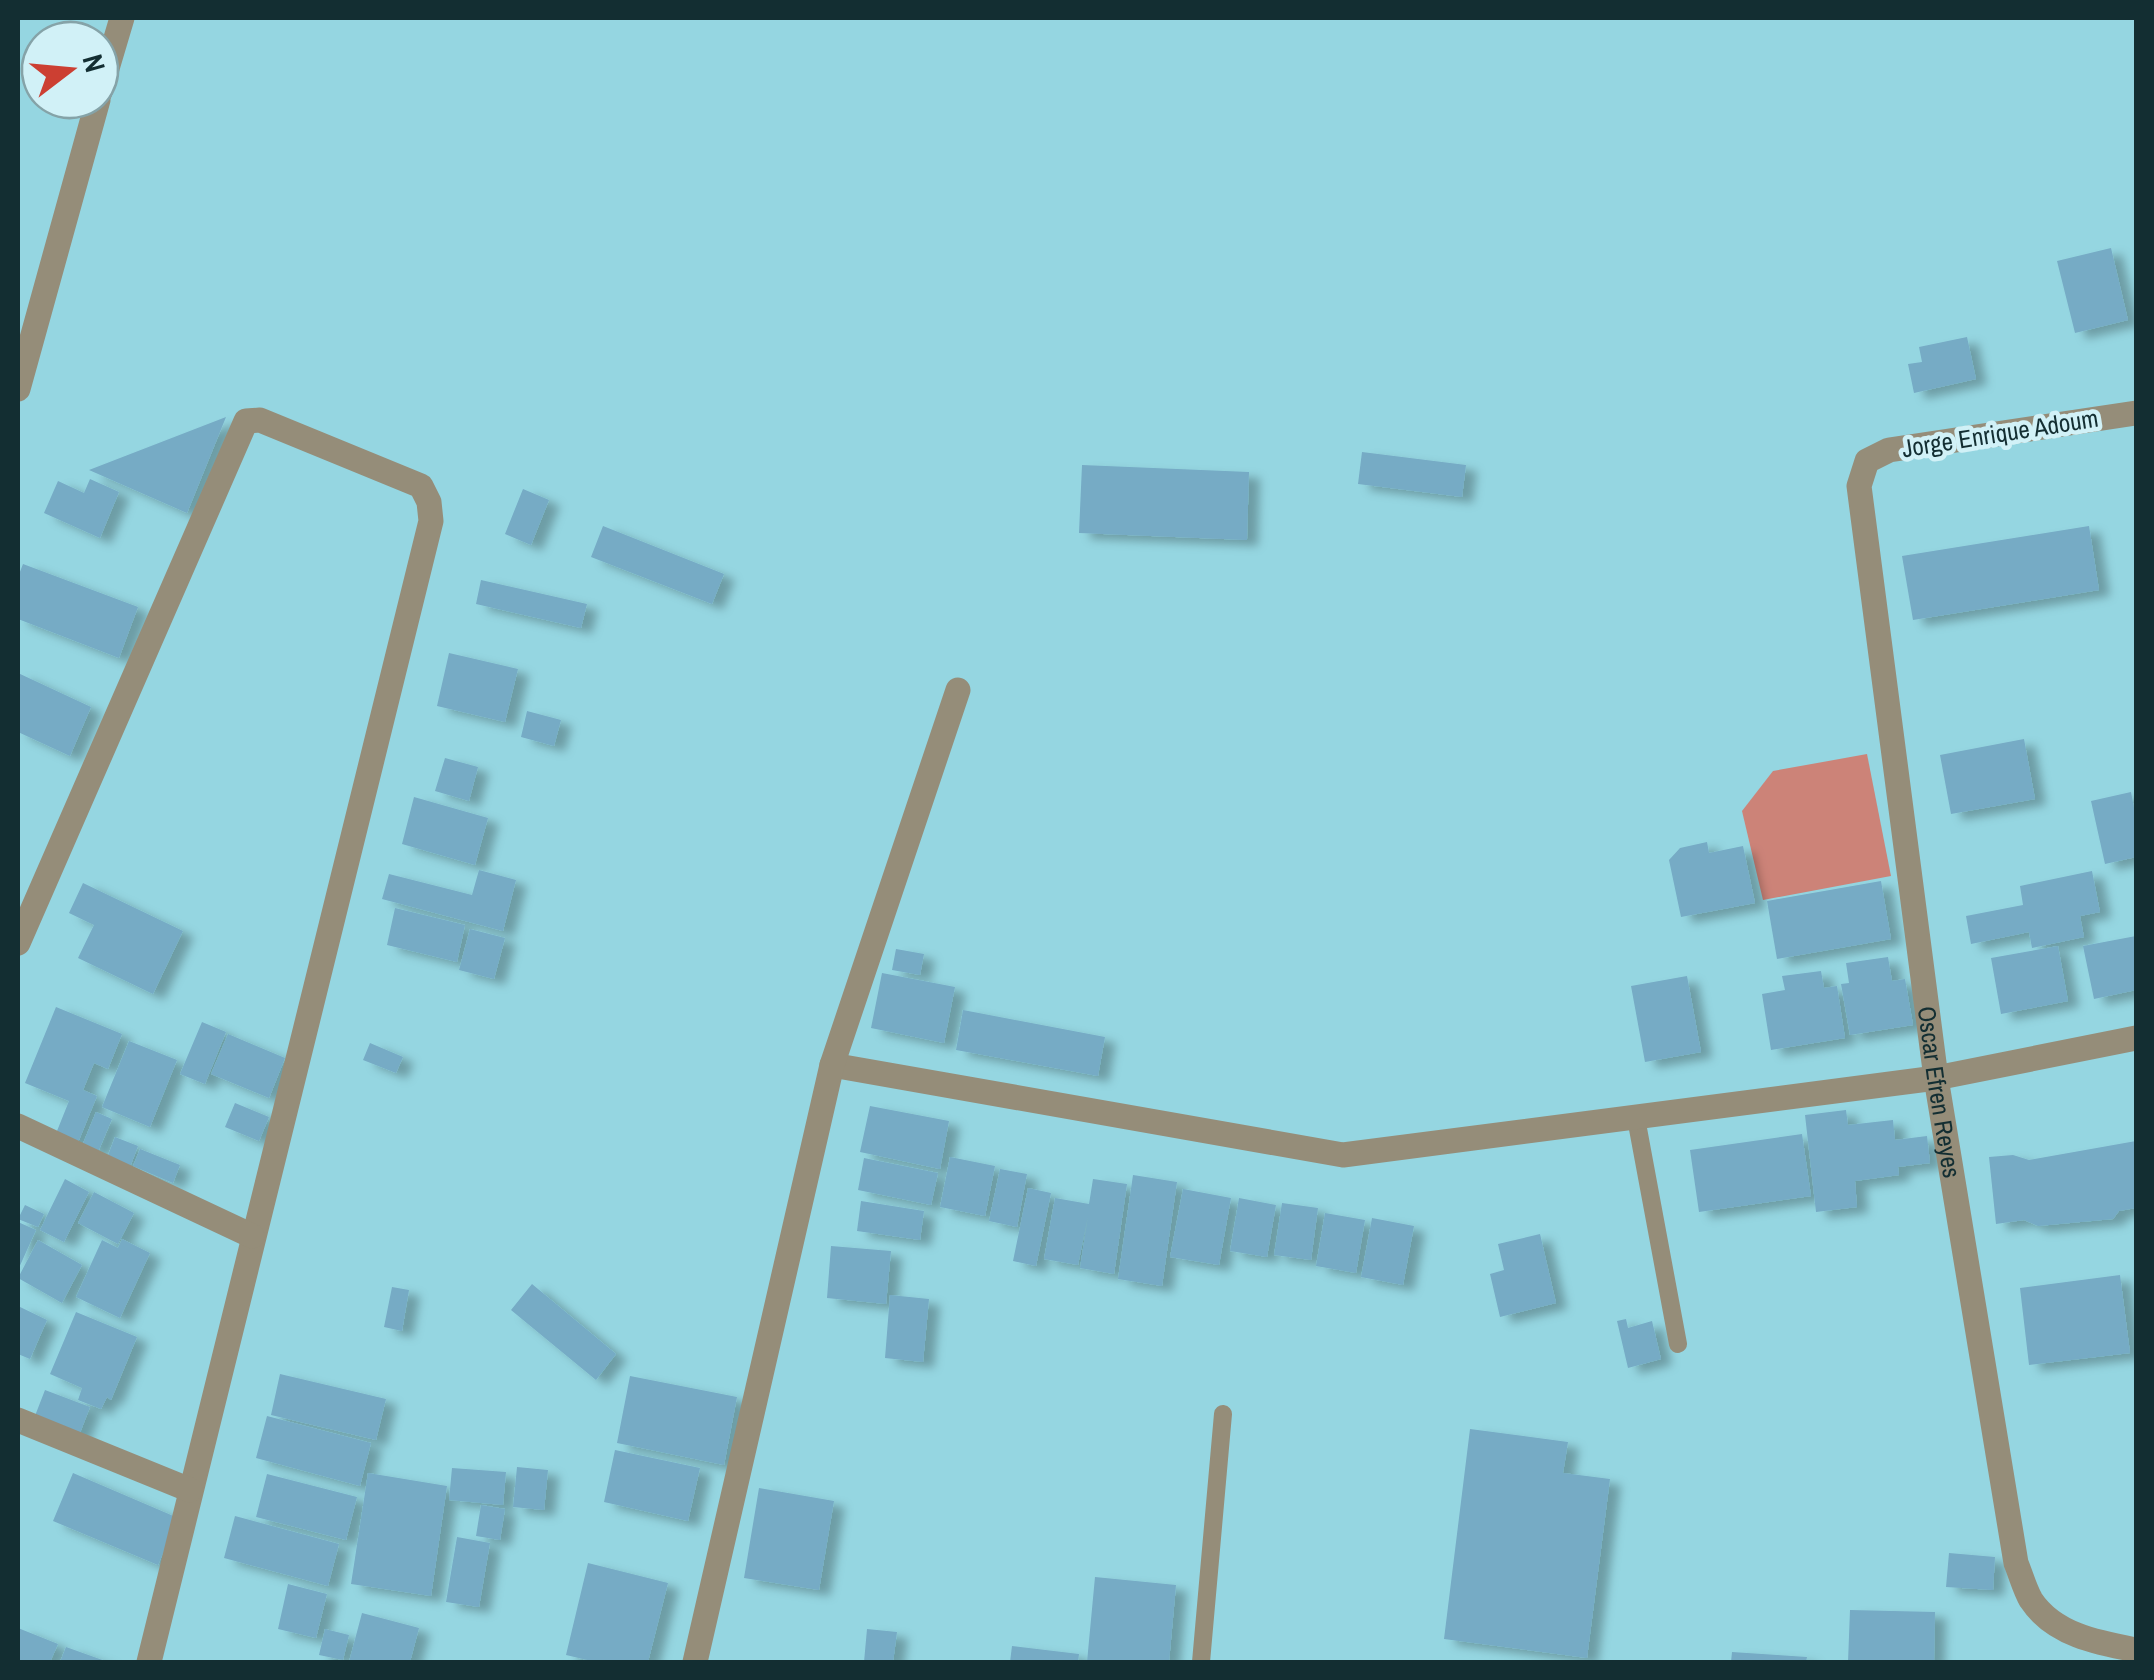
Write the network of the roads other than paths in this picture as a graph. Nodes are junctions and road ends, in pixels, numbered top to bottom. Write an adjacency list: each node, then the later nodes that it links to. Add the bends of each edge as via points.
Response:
1 (92, 120): 2 (street)
2 (18, 389)
3 (2136, 413): 4 (street, Jorge Enrique Adoum, via 1889,450)
4 (1866, 461): 9 (street, Oscar Efren Reyes, via 1859,486)
5 (958, 690): 8 (street)
6 (18, 944): 12 (street, via 246,421 260,420 420,486 430,521)
7 (2136, 1038): 9 (street)
8 (832, 1065): 10 (street, via 1343,1155); 19 (street)
9 (1936, 1078): 10 (street); 17 (street, Oscar Efren Reyes, via 2016,1564 2032,1602 2066,1631)
10 (1636, 1118): 13 (lane)
11 (18, 1126): 12 (street)
12 (252, 1236): 16 (street)
13 (1678, 1344)
14 (1223, 1414): 20 (lane)
15 (18, 1420): 16 (street)
16 (190, 1490): 18 (street)
17 (2136, 1650)
18 (149, 1662)
19 (695, 1662)
20 (1201, 1662)

